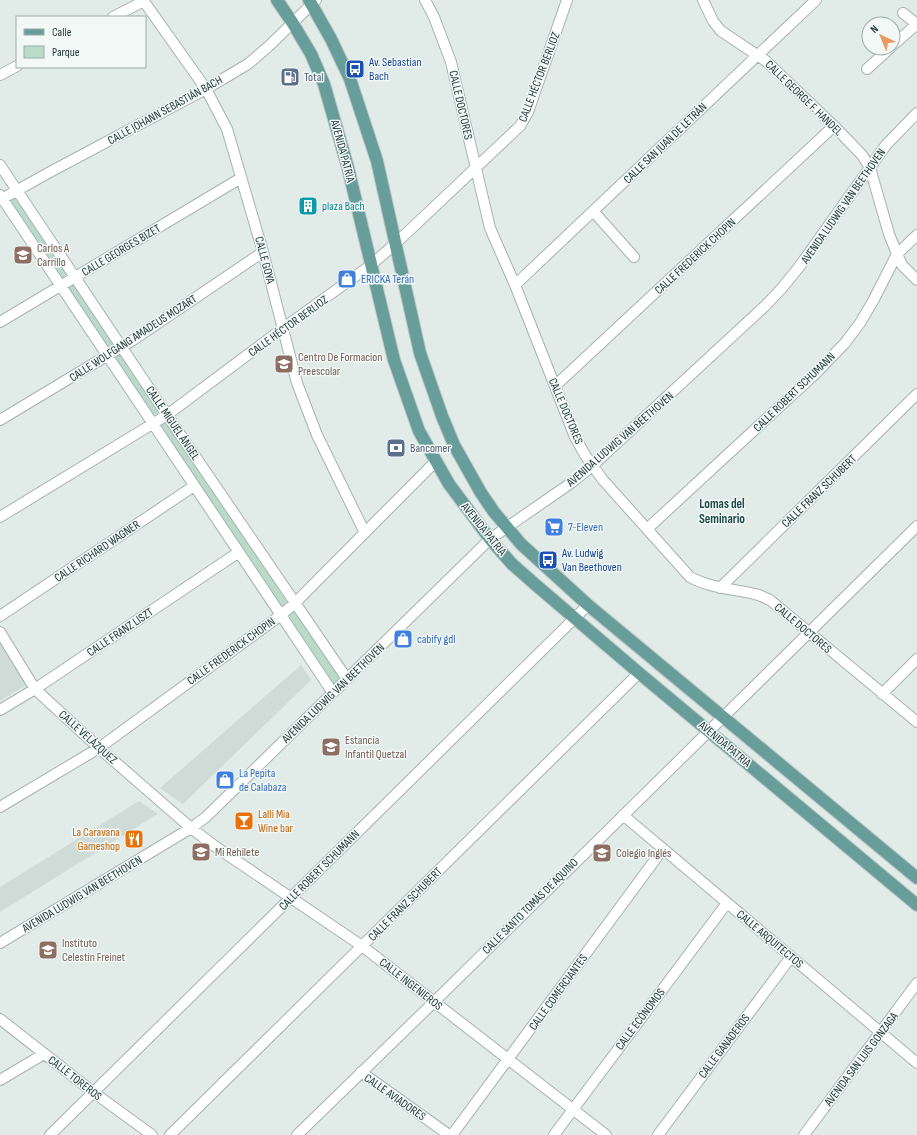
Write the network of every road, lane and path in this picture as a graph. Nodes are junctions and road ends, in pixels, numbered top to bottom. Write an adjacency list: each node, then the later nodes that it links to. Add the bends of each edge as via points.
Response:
1 (277, 0): 10 (main road, AVENIDA PATRIA)
2 (425, 0): 23 (street, CALLE DOCTORES, via 452,62)
3 (567, 0): 23 (street, CALLE HÉCTOR BERLIOZ, via 528,112 520,126)
4 (702, 0): 13 (street, CALLE GEORGE F. HANDEL, via 721,31)
5 (816, 0): 13 (street, CALLE SAN JUAN DE LETRÁN)
6 (143, 1): 9 (street); 18 (street, CALLE GOYA)
7 (312, 1): 10 (street, CALLE JOHANN SEBASTIÁN BACH); 29 (main road, AVENIDA PATRIA, via 350,79 377,161)
8 (903, 13): 11 (street)
9 (115, 16)
10 (292, 22): 18 (street, CALLE JOHANN SEBASTIÁN BACH, via 248,64); 33 (main road, AVENIDA PATRIA, via 311,54 324,84 348,168)
11 (917, 24): 12 (street)
12 (901, 38)
13 (757, 56): 20 (street, CALLE GEORGE F. HANDEL, via 766,60); 27 (street, CALLE SAN JUAN DE LETRÁN)
14 (881, 56): 16 (street)
15 (16, 67): 17 (street)
16 (867, 69)
17 (0, 75)
18 (206, 89): 24 (street, CALLE GOYA, via 227,129); 25 (street, CALLE JOHANN SEBASTIÁN BACH)
19 (917, 113): 22 (street, AVENIDA LUDWIG VAN BEETHOVEN, via 893,137)
20 (834, 126): 22 (street, CALLE GEORGE F. HANDEL, via 862,155); 42 (street, CALLE FREDERICK CHOPIN)
21 (0, 165): 25 (street, CALLE MIGUEL ÁNGEL)
22 (870, 168): 31 (street, CALLE GEORGE F. HANDEL); 48 (street, AVENIDA LUDWIG VAN BEETHOVEN, via 799,267 771,300)
23 (476, 169): 29 (street, CALLE HÉCTOR BERLIOZ); 36 (street, CALLE DOCTORES, via 490,228)
24 (241, 178): 30 (street, CALLE GOYA); 34 (street, CALLE GEORGES BIZET)
25 (17, 190): 26 (street, CALLE JOHANN SEBASTIÁN BACH); 34 (street, CALLE MIGUEL ÁNGEL)
26 (1, 198): 37 (street, CALLE MIGUEL ÁNGEL)
27 (593, 212): 32 (street); 36 (street, CALLE SAN JUAN DE LETRÁN)
28 (917, 235): 31 (street, CALLE ROBERT SCHUMANN)
29 (396, 243): 33 (street, CALLE HÉCTOR BERLIOZ); 52 (main road, AVENIDA PATRIA, via 420,353 442,416 454,445 481,493)
30 (263, 252): 39 (street, CALLE GOYA); 40 (street, CALLE WOLFGANG AMADEUS MOZART)
31 (897, 254): 35 (street, CALLE GEORGE F. HANDEL, via 902,265); 53 (street, CALLE ROBERT SCHUMANN, via 874,301 845,343 816,373)
32 (634, 257)
33 (371, 265): 39 (street, CALLE HÉCTOR BERLIOZ); 47 (main road, AVENIDA PATRIA, via 394,360 419,431)
34 (75, 277): 37 (street, CALLE GEORGES BIZET); 40 (street, CALLE MIGUEL ÁNGEL)
35 (917, 280)
36 (515, 285): 42 (street, CALLE DOCTORES)
37 (61, 286): 38 (street, CALLE GEORGES BIZET); 41 (street, CALLE MIGUEL ÁNGEL)
38 (0, 322)
39 (282, 329): 44 (street, CALLE HÉCTOR BERLIOZ); 54 (street, CALLE GOYA, via 297,383 316,435)
40 (122, 347): 41 (street, CALLE WOLFGANG AMADEUS MOZART); 44 (street, CALLE MIGUEL ÁNGEL)
41 (107, 356): 45 (street, CALLE WOLFGANG AMADEUS MOZART); 46 (street, CALLE MIGUEL ÁNGEL)
42 (555, 386): 48 (street, CALLE DOCTORES, via 576,437)
43 (917, 394): 57 (street, CALLE FRANZ SCHUBERT)
44 (167, 415): 46 (street, CALLE HÉCTOR BERLIOZ); 58 (street, CALLE MIGUEL ÁNGEL)
45 (0, 420)
46 (153, 424): 49 (street, CALLE MIGUEL ÁNGEL); 50 (street, CALLE HÉCTOR BERLIOZ)
47 (436, 461): 54 (street, CALLE FREDERICK CHOPIN); 55 (main road, AVENIDA PATRIA, via 449,484)
48 (592, 466): 52 (street, AVENIDA LUDWIG VAN BEETHOVEN); 53 (street, CALLE DOCTORES)
49 (194, 486): 56 (street, CALLE MIGUEL ÁNGEL); 61 (street, CALLE RICHARD WAGNER)
50 (0, 517)
51 (917, 526): 64 (street, CALLE SANTO TOMÁS DE AQUINO)
52 (506, 527): 55 (street, AVENIDA LUDWIG VAN BEETHOVEN); 59 (main road, AVENIDA PATRIA, via 532,555)
53 (647, 529): 57 (street, CALLE DOCTORES, via 690,577)
54 (364, 533): 58 (street, CALLE FREDERICK CHOPIN)
55 (490, 539): 62 (main road, AVENIDA PATRIA, via 512,564); 67 (street, AVENIDA LUDWIG VAN BEETHOVEN)
56 (239, 552): 60 (street, CALLE MIGUEL ÁNGEL); 68 (street, CALLE FRANZ LISZT)
57 (720, 588): 64 (street, CALLE DOCTORES, via 756,594 770,600)
58 (295, 603): 60 (street, CALLE FREDERICK CHOPIN); 67 (street, CALLE MIGUEL ÁNGEL)
59 (588, 605): 62 (street, CALLE ROBERT SCHUMANN); 72 (main road, AVENIDA PATRIA)
60 (281, 615): 69 (street, CALLE MIGUEL ÁNGEL); 75 (street, CALLE FREDERICK CHOPIN)
61 (0, 616)
62 (574, 619): 66 (main road, AVENIDA PATRIA); 81 (street, CALLE ROBERT SCHUMANN)
63 (0, 632): 68 (street, CALLE VELÁZQUEZ)
64 (808, 633): 70 (street, CALLE DOCTORES); 72 (street, CALLE SANTO TOMÁS DE AQUINO)
65 (917, 659): 70 (street)
66 (639, 673): 74 (main road, AVENIDA PATRIA); 85 (street, CALLE FRANZ SCHUBERT)
67 (347, 679): 69 (street, AVENIDA LUDWIG VAN BEETHOVEN)
68 (35, 689): 71 (street, CALLE FRANZ LISZT); 75 (street, CALLE VELÁZQUEZ)
69 (333, 693): 78 (street, AVENIDA LUDWIG VAN BEETHOVEN)
70 (882, 694): 73 (street, CALLE DOCTORES)
71 (0, 710)
72 (723, 716): 74 (street, CALLE SANTO TOMÁS DE AQUINO); 80 (main road, AVENIDA PATRIA)
73 (917, 722)
74 (708, 731): 77 (street, CALLE SANTO TOMÁS DE AQUINO); 83 (main road, AVENIDA PATRIA)
75 (99, 748): 76 (street, CALLE FREDERICK CHOPIN); 78 (street, CALLE VELÁZQUEZ)
76 (0, 807)
77 (623, 815): 79 (street, CALLE ARQUITECTOS); 88 (street, CALLE SANTO TOMÁS DE AQUINO)
78 (192, 828): 81 (street, CALLE INGENIEROS); 84 (street, AVENIDA LUDWIG VAN BEETHOVEN)
79 (663, 849): 82 (street, CALLE ARQUITECTOS); 92 (street, CALLE COMERCIANTES)
80 (917, 878)
81 (291, 898): 85 (street, CALLE INGENIEROS); 96 (street, CALLE ROBERT SCHUMANN)
82 (726, 903): 86 (street, CALLE ARQUITECTOS); 97 (street, CALLE ECÓNOMOS)
83 (917, 904)
84 (0, 943)
85 (362, 946): 88 (street, CALLE INGENIEROS); 100 (street, CALLE FRANZ SCHUBERT)
86 (791, 957): 90 (street, CALLE ARQUITECTOS); 106 (street, CALLE GANADEROS)
87 (917, 983): 90 (street, AVENIDA SAN LUIS GONZAGA)
88 (434, 1002): 92 (street, CALLE INGENIEROS); 94 (street, CALLE SANTO TOMÁS DE AQUINO)
89 (0, 1019): 91 (street, CALLE TOREROS)
90 (880, 1033): 93 (street, CALLE ARQUITECTOS); 107 (street, AVENIDA SAN LUIS GONZAGA)
91 (44, 1054): 95 (street); 96 (street, CALLE TOREROS)
92 (508, 1059): 97 (street, CALLE INGENIEROS); 103 (street, CALLE COMERCIANTES)
93 (917, 1063)
94 (361, 1072): 101 (street, CALLE SANTO TOMÁS DE AQUINO); 102 (street, CALLE AVIADORES)
95 (0, 1080)
96 (93, 1092): 98 (street, CALLE ROBERT SCHUMANN); 99 (street, CALLE TOREROS)
97 (573, 1110): 104 (street, CALLE ECÓNOMOS); 105 (street, CALLE INGENIEROS)
98 (50, 1135)
99 (152, 1135)
100 (170, 1135)
101 (297, 1135)
102 (449, 1135)
103 (452, 1135)
104 (554, 1135)
105 (606, 1135)
106 (658, 1135)
107 (804, 1135)

